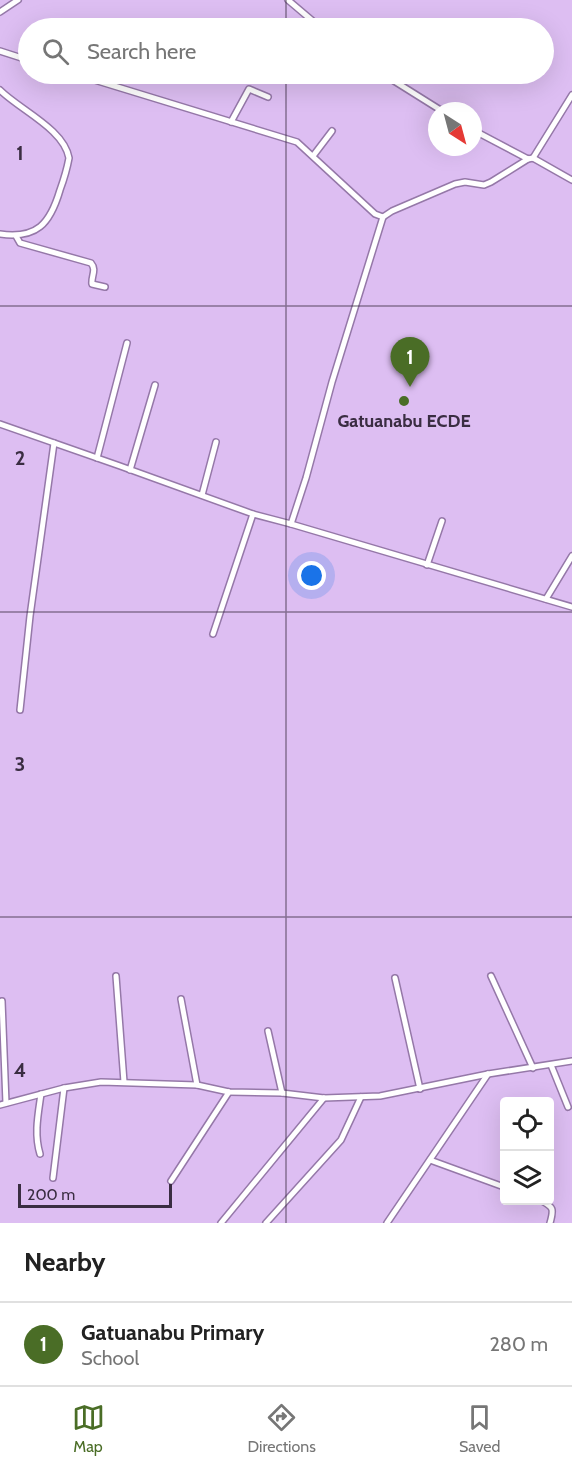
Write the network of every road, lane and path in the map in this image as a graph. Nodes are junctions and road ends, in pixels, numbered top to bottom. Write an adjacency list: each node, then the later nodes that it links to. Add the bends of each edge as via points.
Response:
1 (18, 0): 3 (street)
2 (288, 0): 4 (street)
3 (0, 12)
4 (309, 18)
5 (0, 51): 6 (street)
6 (18, 57)
7 (108, 84): 13 (street)
8 (399, 84): 12 (street)
9 (0, 90): 21 (street, via 46,126 68,151 69,158 49,217 37,228)
10 (572, 95): 17 (street)
11 (268, 97): 13 (street, via 249,89)
12 (428, 102)
13 (231, 122): 16 (street, via 297,142)
14 (332, 131): 16 (street)
15 (482, 134): 17 (street)
16 (313, 156): 19 (street)
17 (531, 159): 18 (street); 19 (street, via 484,185 455,184)
18 (572, 180)
19 (383, 217): 33 (street)
20 (0, 234): 21 (street)
21 (16, 236): 22 (street, via 20,243 91,263 92,284)
22 (105, 287)
23 (127, 343): 28 (street)
24 (155, 385): 29 (street)
25 (0, 424): 27 (street)
26 (216, 442): 30 (street)
27 (54, 443): 28 (street); 39 (street)
28 (97, 458): 29 (street)
29 (130, 470): 30 (street)
30 (202, 495): 31 (street)
31 (253, 514): 33 (street); 38 (street)
32 (442, 521): 35 (street)
33 (291, 524): 35 (street)
34 (572, 556): 36 (street)
35 (427, 565): 36 (street)
36 (546, 599): 37 (street)
37 (572, 607)
38 (213, 634)
39 (20, 710)
40 (116, 976): 50 (street)
41 (491, 976): 48 (street)
42 (395, 978): 53 (street)
43 (181, 999): 51 (street)
44 (2, 1001): 59 (street)
45 (268, 1031): 56 (street)
46 (572, 1061): 47 (street)
47 (551, 1065): 48 (street); 60 (street)
48 (533, 1068): 49 (street)
49 (488, 1074): 53 (street); 62 (street)
50 (124, 1082): 51 (street); 52 (street)
51 (197, 1085): 54 (street)
52 (64, 1088): 55 (street); 63 (street)
53 (420, 1089): 57 (street)
54 (229, 1092): 56 (street); 64 (street)
55 (41, 1094): 59 (street); 61 (street, via 36,1131)
56 (282, 1094): 58 (street)
57 (361, 1097): 58 (street); 68 (street, via 340,1140)
58 (324, 1098): 67 (street)
59 (3, 1104)
60 (568, 1107)
61 (40, 1154)
62 (430, 1160): 65 (street); 69 (street)
63 (53, 1178)
64 (171, 1181)
65 (500, 1186)
66 (550, 1205): 70 (street, via 553,1211)
67 (221, 1223)
68 (266, 1223)
69 (387, 1223)
70 (550, 1223)

